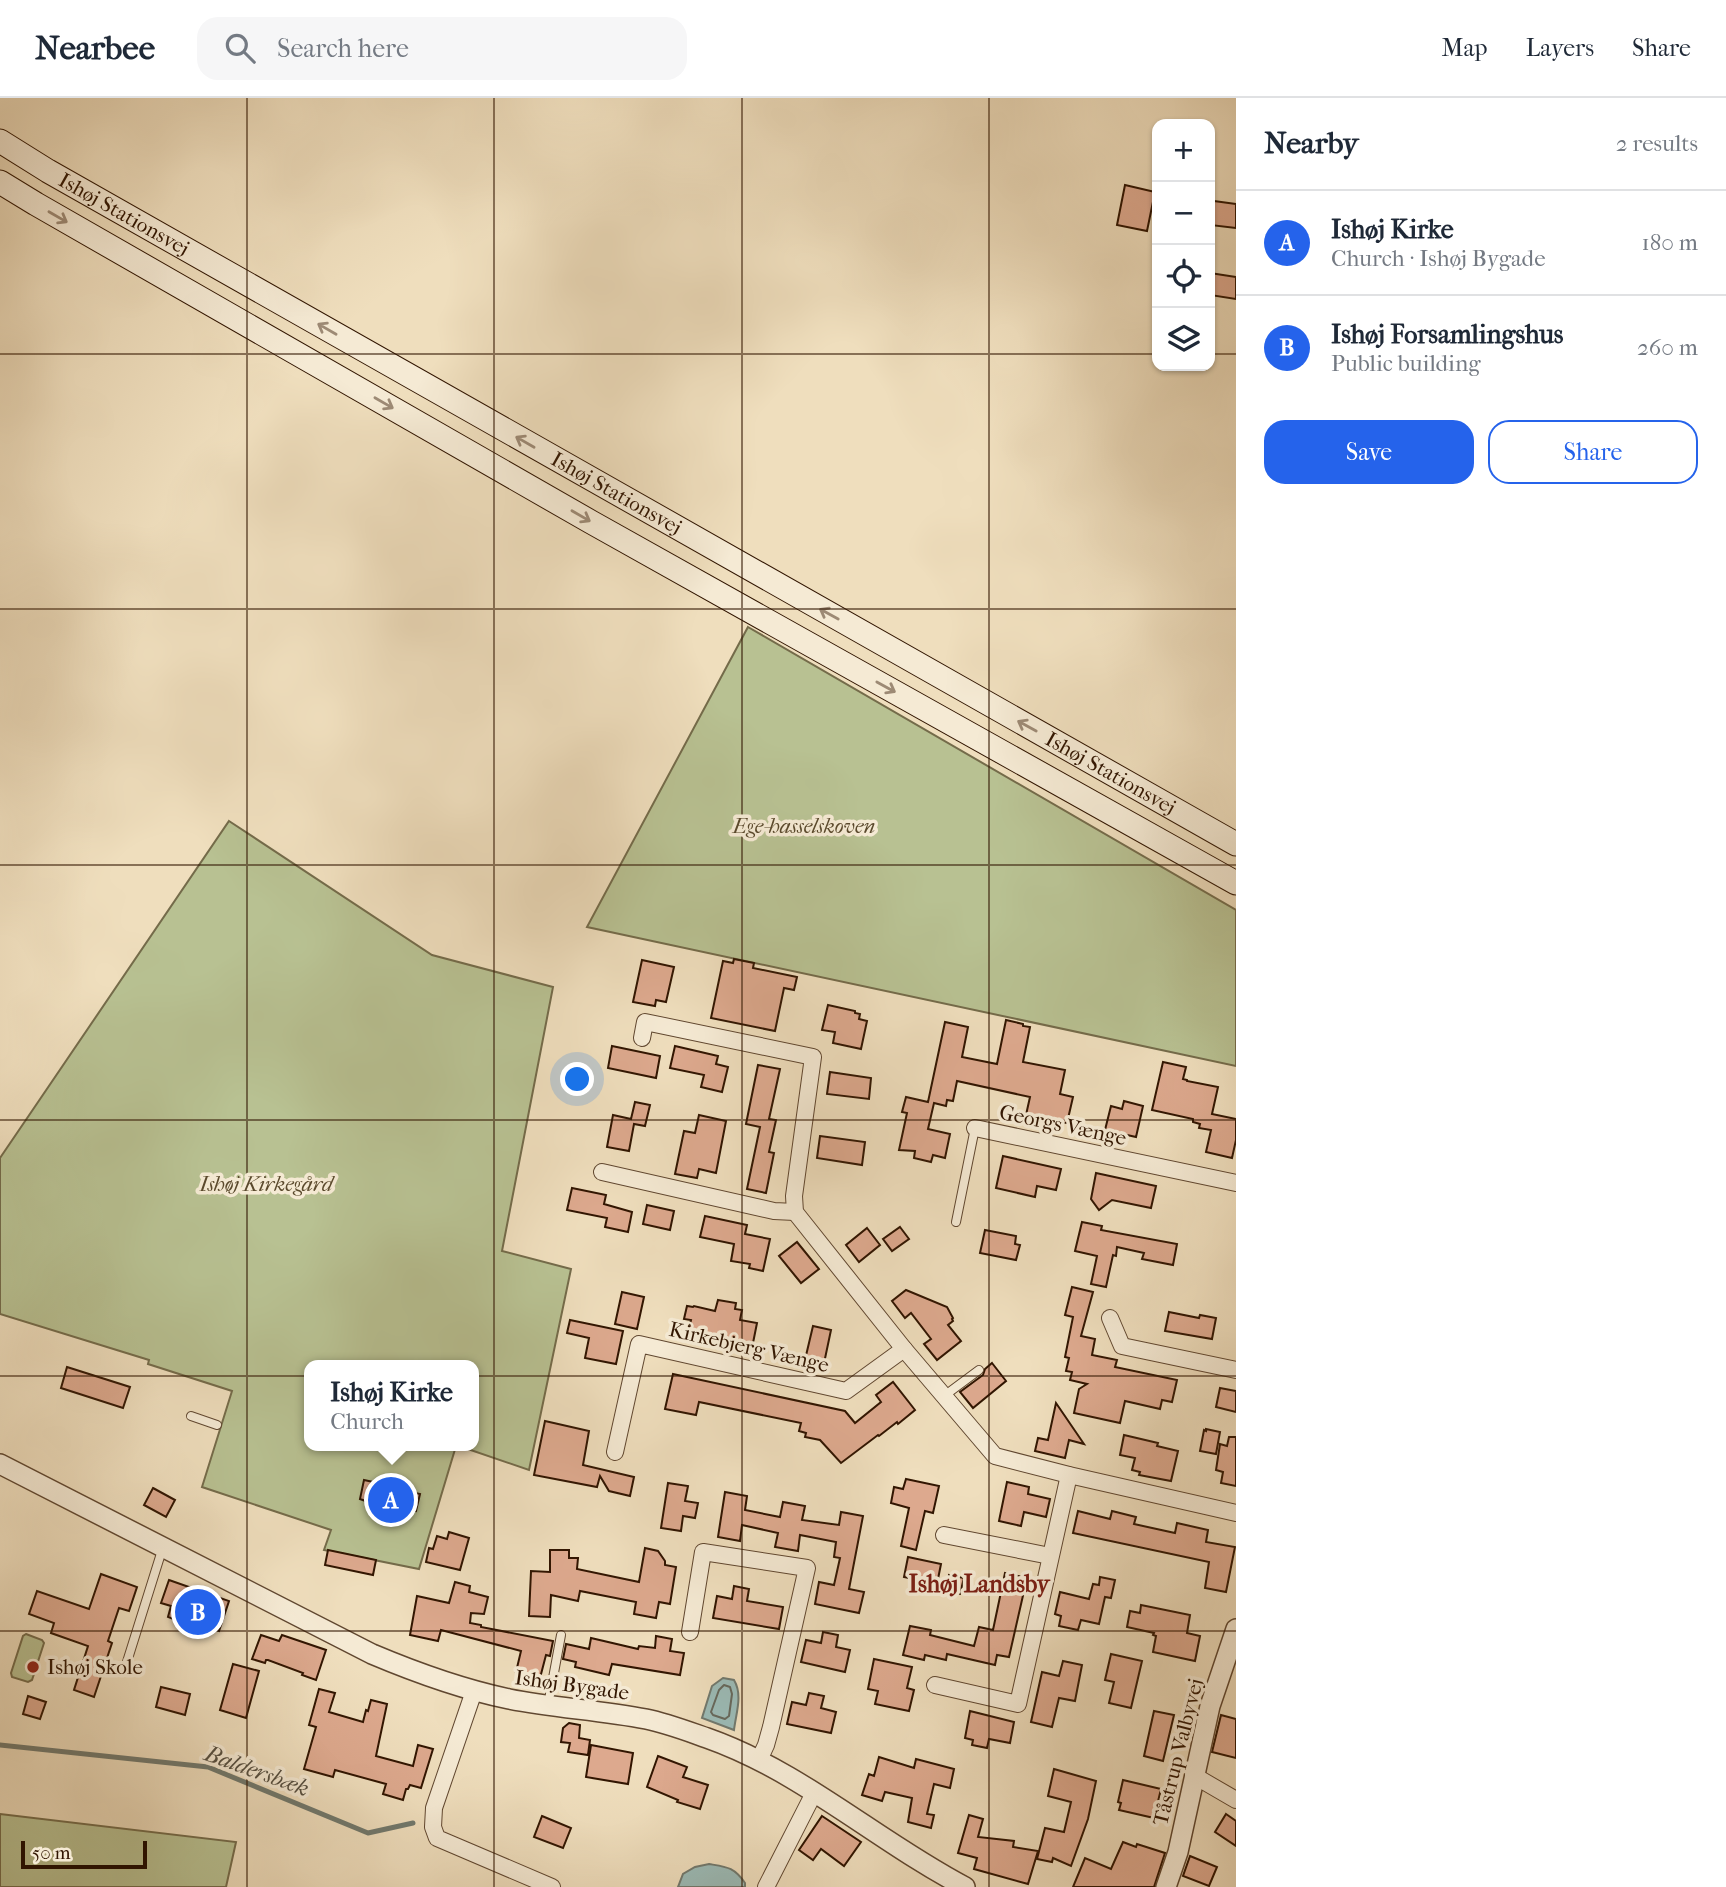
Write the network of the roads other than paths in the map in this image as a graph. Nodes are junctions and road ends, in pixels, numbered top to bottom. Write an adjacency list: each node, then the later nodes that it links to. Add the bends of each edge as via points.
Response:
1 (0, 141): 3 (main road, Ishøj Stationsvej, one-way to 1)
2 (0, 182): 4 (main road, Ishøj Stationsvej, one-way to 4, via 579,515)
3 (1236, 844)
4 (1236, 883)
5 (642, 1038): 9 (street, via 645,1021 813,1057)
6 (975, 1128): 8 (street, Georgs Vænge); 10 (lane, Georgs Vænge)
7 (602, 1172): 9 (street)
8 (1236, 1183)
9 (795, 1212): 12 (street)
10 (956, 1222)
11 (1110, 1318): 14 (street, via 1122,1346)
12 (904, 1349): 15 (street); 18 (street, Kirkebjerg Vænge, via 846,1391 639,1345)
13 (979, 1370): 15 (lane)
14 (1236, 1370)
15 (944, 1396): 20 (street, via 995,1456)
16 (191, 1416): 17 (lane)
17 (217, 1425)
18 (615, 1452)
19 (0, 1464): 23 (street, Ishøj Bygade)
20 (1069, 1475): 21 (street); 24 (street)
21 (1236, 1513)
22 (944, 1535): 24 (street)
23 (163, 1547): 28 (lane); 30 (street, Ishøj Bygade, via 372,1654)
24 (1050, 1556): 29 (street, via 1018,1704)
25 (1236, 1629): 33 (street, Tåstrup Valbyvej)
26 (690, 1632): 32 (street, via 703,1552 807,1568 771,1727)
27 (561, 1635): 31 (lane)
28 (127, 1665)
29 (935, 1685)
30 (474, 1691): 31 (street, Ishøj Bygade); 36 (street, via 434,1808 437,1838)
31 (548, 1705): 32 (street, Ishøj Bygade, via 650,1720)
32 (759, 1760): 34 (street, Ishøj Bygade)
33 (1193, 1775): 35 (street); 39 (street, Tåstrup Valbyvej)
34 (814, 1793): 37 (street); 38 (street, Ishøj Bygade)
35 (1236, 1800)
36 (552, 1887)
37 (766, 1887)
38 (965, 1887)
39 (1166, 1887)

